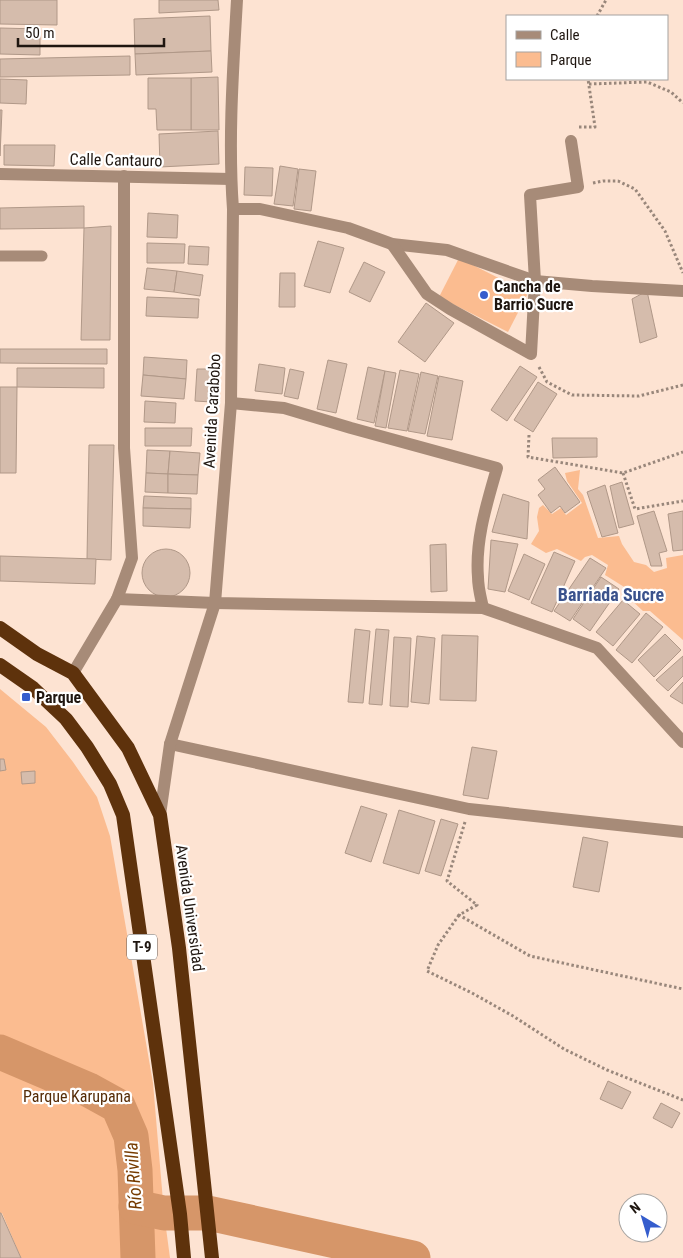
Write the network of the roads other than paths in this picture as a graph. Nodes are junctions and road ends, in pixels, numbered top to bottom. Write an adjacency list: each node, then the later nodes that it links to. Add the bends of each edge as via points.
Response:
1 (237, 0): 5 (street, Avenida Carabobo)
2 (571, 141): 10 (street, via 578,187 530,195)
3 (0, 174): 4 (street, Calle Cantauro)
4 (124, 176): 5 (street, Calle Cantauro); 13 (street, via 124,448 132,558)
5 (231, 179): 6 (street, Avenida Carabobo)
6 (233, 210): 7 (street, via 260,209 348,228); 12 (street, Avenida Carabobo)
7 (392, 244): 10 (street, via 447,250); 10 (street, via 426,294 531,354)
8 (0, 256): 9 (lane)
9 (42, 256)
10 (535, 281): 11 (street)
11 (683, 291)
12 (231, 403): 14 (street, Avenida Carabobo); 15 (street, via 284,408 497,468 479,540 478,578)
13 (117, 599): 14 (street); 18 (street)
14 (215, 603): 15 (street); 20 (street, Avenida Carabobo)
15 (483, 608): 19 (street, via 597,648)
16 (0, 628): 18 (highway, Avenida Universidad / T-9)
17 (0, 665): 23 (highway, T-9, via 33,688 66,719 110,784 123,815)
18 (72, 673): 21 (highway, Avenida Universidad / T-9, via 128,748)
19 (683, 742)
20 (170, 744): 21 (street, Avenida Carabobo); 22 (street, via 469,810)
21 (160, 815): 24 (highway, Avenida Universidad / T-9, via 179,948)
22 (683, 832)
23 (184, 1258)
24 (212, 1258)

